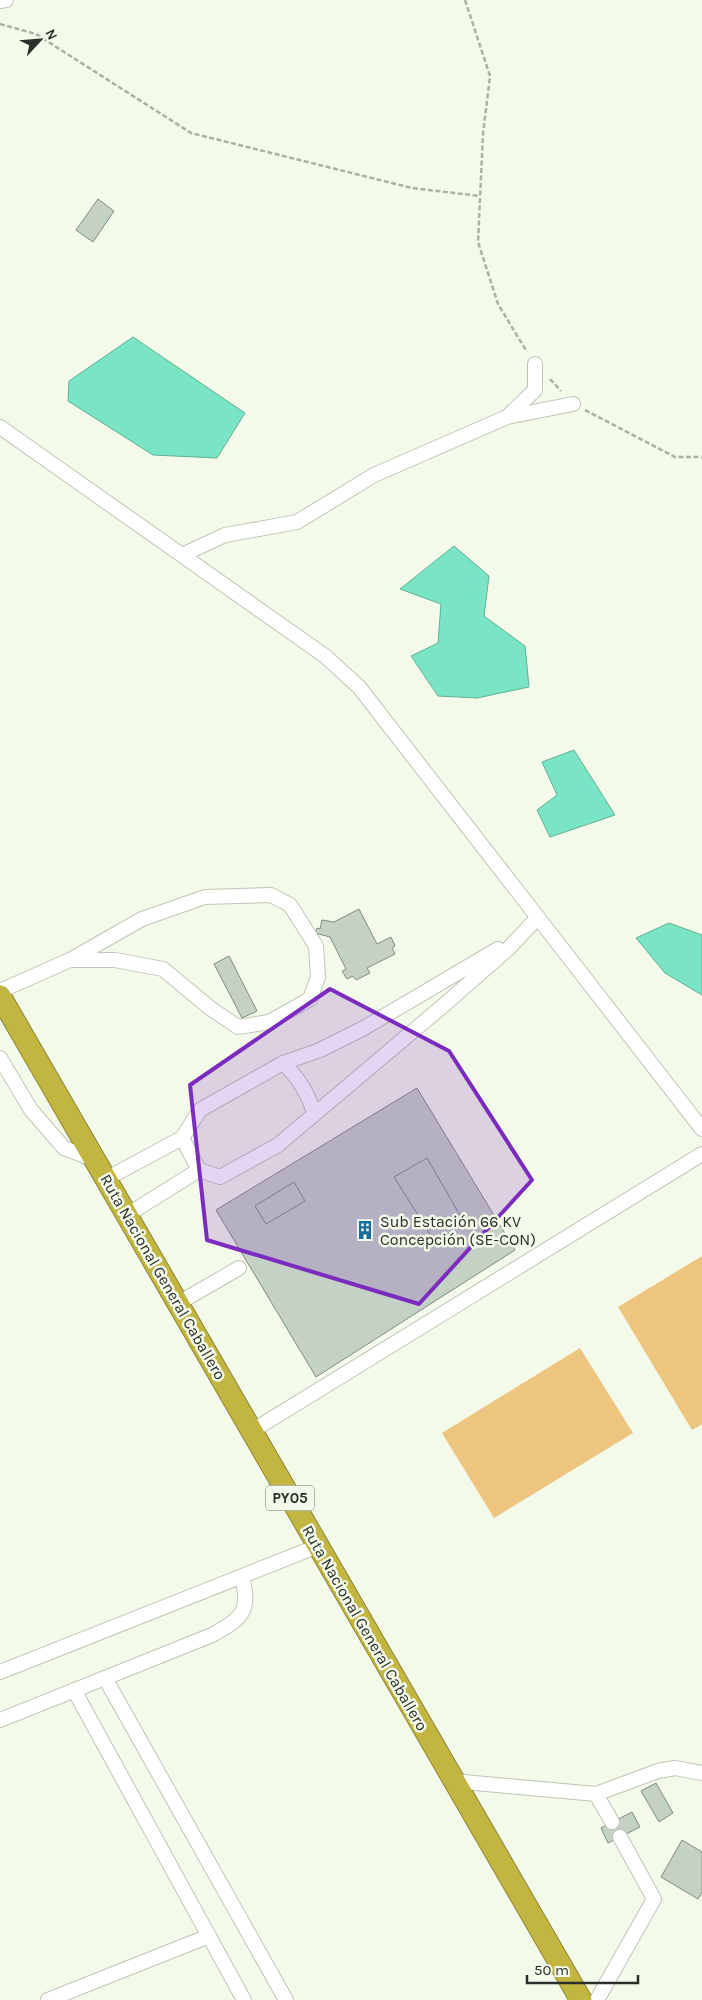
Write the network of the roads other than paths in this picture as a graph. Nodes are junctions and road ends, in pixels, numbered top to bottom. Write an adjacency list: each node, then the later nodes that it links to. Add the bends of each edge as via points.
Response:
1 (6, 0): 2 (street)
2 (0, 1)
3 (535, 364): 5 (street, via 534,390)
4 (573, 404): 5 (street)
5 (507, 417): 7 (street, via 374,475 297,522 225,535)
6 (0, 427): 7 (street)
7 (182, 555): 8 (street, via 325,656 359,687)
8 (538, 916): 9 (street); 16 (street)
9 (515, 941): 14 (street, via 364,1028 320,1050); 15 (street)
10 (70, 960): 10 (street, via 115,960 163,969 238,1027 269,1022 310,999 318,977 316,946 290,905 271,894 205,897 142,919); 11 (street)
11 (0, 991)
12 (0, 996): 19 (highway, Ruta Nacional General Caballero / PY05)
13 (0, 1058): 19 (street, via 31,1110 64,1148)
14 (283, 1063): 15 (street, via 295,1074 310,1099); 17 (street, via 200,1110)
15 (314, 1114): 20 (street, via 278,1145 220,1177)
16 (702, 1128)
17 (182, 1138): 20 (street); 21 (street)
18 (702, 1154): 25 (street)
19 (95, 1160): 21 (highway, Ruta Nacional General Caballero / PY05)
20 (199, 1170): 22 (street)
21 (106, 1179): 22 (highway, Ruta Nacional General Caballero / PY05)
22 (127, 1215): 24 (highway, Ruta Nacional General Caballero / PY05)
23 (239, 1268): 24 (street)
24 (177, 1304): 25 (highway, Ruta Nacional General Caballero / PY05)
25 (252, 1431): 26 (highway, Ruta Nacional General Caballero / PY05)
26 (318, 1546): 27 (street); 33 (highway, Ruta Nacional General Caballero / PY05)
27 (242, 1576): 28 (street); 29 (street, via 245,1607 236,1621 212,1635)
28 (0, 1672)
29 (105, 1678): 30 (street); 40 (street)
30 (74, 1690): 31 (street); 37 (street)
31 (0, 1720)
32 (702, 1773): 34 (street, via 675,1768 658,1771)
33 (453, 1781): 34 (street); 41 (highway, Ruta Nacional General Caballero / PY05)
34 (596, 1794): 35 (street)
35 (612, 1822)
36 (620, 1837): 42 (street, via 654,1899)
37 (209, 1936): 38 (street); 39 (street)
38 (48, 2000)
39 (244, 2000)
40 (286, 2000)
41 (581, 2000)
42 (597, 2000)

